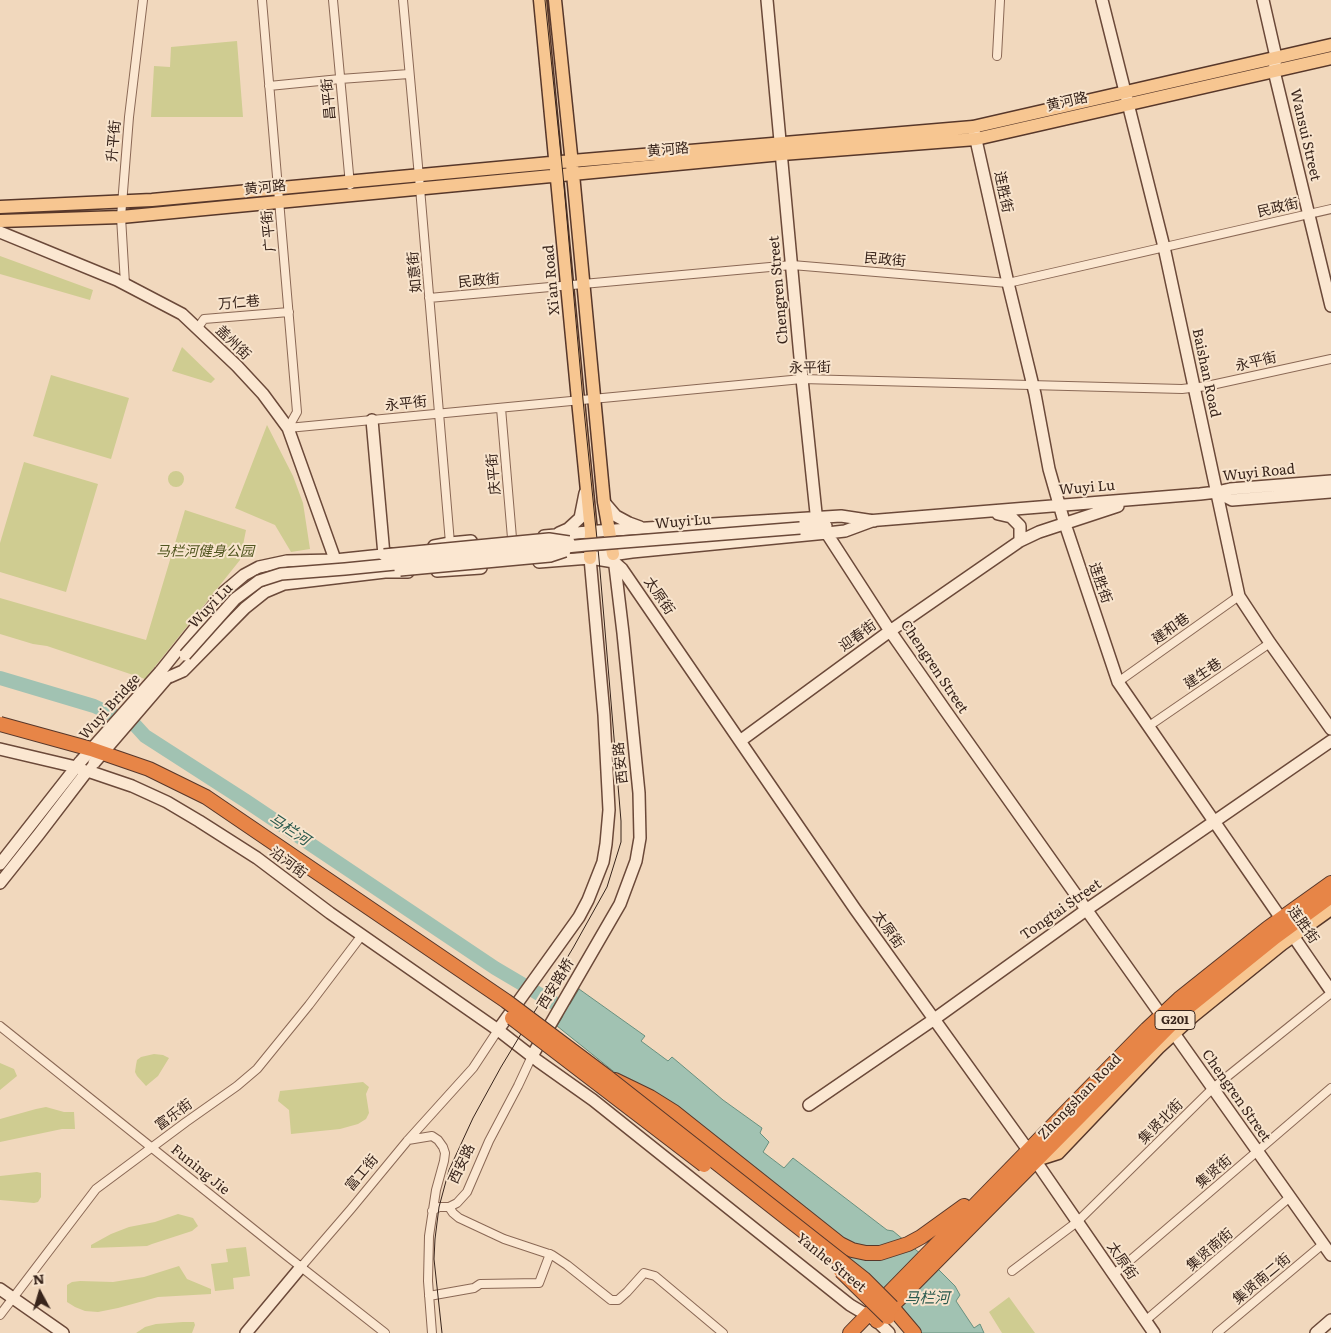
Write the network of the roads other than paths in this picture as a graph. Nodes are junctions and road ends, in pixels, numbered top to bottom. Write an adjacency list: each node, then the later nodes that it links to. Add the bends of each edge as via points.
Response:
1 (143, 0): 28 (street, 升平街)
2 (262, 0): 18 (street, 广平街)
3 (334, 0): 17 (street, 昌平街)
4 (403, 0): 16 (street, 如意街)
5 (540, 0): 23 (main road, Xi'an Road)
6 (555, 0): 22 (main road)
7 (767, 0): 21 (street, Chengren Street)
8 (1000, 0): 12 (street)
9 (1102, 0): 19 (street, Baishan Road)
10 (1263, 0): 13 (street, Wansui Street)
11 (1331, 45): 13 (main road, 黄河路)
12 (996, 56)
13 (1276, 57): 15 (street, Wansui Street); 19 (main road, 黄河路)
14 (1331, 58): 15 (main road, 黄河路)
15 (1274, 71): 19 (main road, 黄河路); 32 (street, Wansui Street)
16 (409, 74): 17 (street); 25 (street, 如意街)
17 (340, 79): 18 (street); 26 (street, 昌平街)
18 (269, 86): 27 (street, 广平街)
19 (1126, 98): 20 (main road, 黄河路); 36 (street, Baishan Road)
20 (975, 133): 21 (main road, 黄河路); 38 (street, 连胜街)
21 (781, 148): 22 (main road, 黄河路); 24 (main road, 黄河路); 37 (street, Chengren Street)
22 (572, 161): 23 (main road, 黄河路); 24 (main road)
23 (556, 169): 24 (main road, 黄河路); 25 (main road, 黄河路); 41 (main road, Xi'an Road)
24 (574, 174): 40 (main road)
25 (420, 182): 26 (main road, 黄河路); 42 (street, 如意街)
26 (350, 188): 27 (main road, 黄河路); 29 (main road, 黄河路)
27 (278, 189): 28 (main road, 黄河路); 29 (street, 广平街)
28 (122, 202): 30 (main road, 黄河路); 33 (street, 升平街)
29 (279, 202): 33 (main road, 黄河路); 44 (street, 广平街)
30 (0, 207)
31 (1331, 209): 32 (street, 民政街)
32 (1309, 214): 36 (street, 民政街); 43 (street, Wansui Street)
33 (121, 216): 34 (main road, 黄河路); 39 (street, 升平街)
34 (0, 221)
35 (0, 232): 39 (street, 盖州街)
36 (1164, 247): 38 (street, 民政街); 49 (street, Baishan Road)
37 (792, 265): 38 (street, 民政街); 40 (street, 民政街); 47 (street, Chengren Street)
38 (1008, 283): 48 (street, 连胜街)
39 (125, 284): 45 (street, 盖州街, via 182,314)
40 (584, 284): 41 (street, 民政街); 50 (main road)
41 (567, 286): 42 (street, 民政街); 51 (main road, Xi'an Road)
42 (429, 298): 53 (street, 如意街)
43 (1331, 306)
44 (288, 312): 45 (street, 万仁巷, via 204,319); 55 (street, 广平街, via 297,412)
45 (197, 329): 55 (street, 盖州街, via 263,394)
46 (1331, 358): 49 (street, 永平街)
47 (802, 379): 48 (street, 永平街); 50 (street, 永平街); 65 (street, Chengren Street, via 816,513)
48 (1033, 385): 49 (street, 永平街); 62 (street, 连胜街, via 1049,469)
49 (1193, 388): 58 (street, Baishan Road)
50 (594, 399): 51 (street, 永平街); 61 (main road)
51 (578, 400): 52 (street, 永平街); 56 (main road, Xi'an Road)
52 (500, 408): 53 (street, 永平街); 70 (street, 庆平街)
53 (439, 414): 54 (street, 永平街); 72 (street, 如意街)
54 (372, 420): 55 (street, 永平街); 75 (street)
55 (288, 428): 78 (street, 盖州街)
56 (586, 481): 68 (main road, Xi'an Road); 69 (street, via 580,518 568,529)
57 (1331, 481): 58 (street, Wuyi Road)
58 (1217, 492): 59 (street, Wuyi Road, via 1232,500); 60 (street, Wuyi Lu); 84 (street, Baishan Road)
59 (1331, 492)
60 (1140, 499): 62 (street, Wuyi Lu); 64 (street, 迎春街)
61 (604, 502): 66 (street, via 622,520 639,527); 67 (main road)
62 (1060, 506): 63 (street, Wuyi Lu); 64 (street, 连胜街)
63 (989, 512): 65 (street, Wuyi Lu); 71 (street, via 1011,517 1020,526)
64 (1064, 523): 71 (street, 迎春街); 88 (street, 连胜街)
65 (823, 526): 66 (street); 73 (street, Wuyi Lu, bridge); 74 (street); 85 (street, Chengren Street)
66 (654, 528): 67 (street)
67 (610, 530): 68 (street); 77 (main road)
68 (591, 532): 69 (street); 76 (main road, Xi'an Road); 77 (street, 太原街)
69 (552, 535): 70 (street)
70 (512, 538): 72 (street)
71 (1020, 541): 85 (street, 迎春街)
72 (450, 543): 75 (street)
73 (586, 545): 75 (street, bridge, via 549,539); 80 (street, bridge, via 550,556); 87 (street, Wuyi Lu, bridge, via 281,574 259,580 235,599)
74 (644, 551): 77 (street); 82 (street, via 636,553 628,561)
75 (384, 555): 78 (street)
76 (590, 558): 77 (street); 79 (street); 83 (street, 西安路)
77 (614, 558): 82 (street, 太原街); 107 (street, 西安路, via 639,792 640,838 636,861 620,904)
78 (335, 560): 81 (street, 盖州街); 87 (street, via 272,563 244,576 224,592)
79 (548, 562): 80 (street, via 453,571); 83 (street, via 584,566)
80 (385, 572): 81 (street)
81 (339, 577): 87 (street, via 284,584 265,592 186,668)
82 (628, 577): 93 (street, 太原街)
83 (593, 580): 106 (street, 西安路, via 609,810 603,862 588,900)
84 (1239, 596): 86 (street, Baishan Road); 88 (street, 建和巷)
85 (890, 630): 93 (street, 迎春街); 103 (street, Chengren Street)
86 (1270, 643): 90 (street, 建生巷); 91 (street, Baishan Road)
87 (164, 675): 96 (street, Wuyi Bridge, bridge)
88 (1118, 682): 90 (street, 连胜街)
89 (0, 724): 114 (highway, bridge, via 149,769 206,797 506,1002)
90 (1149, 726): 97 (street, 连胜街)
91 (1331, 729)
92 (0, 730): 148 (highway, bridge, via 146,774 202,802 515,1020 843,1272)
93 (740, 741): 109 (street, 太原街)
94 (1331, 741): 97 (street, Tongtai Street)
95 (0, 749): 96 (street, 沿河街)
96 (85, 765): 98 (street); 99 (street, via 39,834); 105 (street, 沿河街, via 167,802 200,821 257,858)
97 (1214, 822): 103 (street, Tongtai Street); 104 (street, 连胜街)
98 (0, 864)
99 (0, 883)
100 (1331, 883): 104 (highway, Zhongshan Road / G201)
101 (1331, 896): 104 (highway, Zhongshan Road / G201)
102 (1331, 909): 104 (main road)
103 (1086, 910): 109 (street, Tongtai Street); 110 (street, Chengren Street)
104 (1287, 927): 108 (street, 连胜街); 110 (main road, via 1193,1016); 110 (highway, Zhongshan Road / G201, via 1179,1000)
105 (362, 935): 112 (street, 沿河街); 119 (street, 富乐街, via 257,1070)
106 (562, 942): 112 (street, 西安路桥)
107 (589, 958): 113 (street, 西安路桥)
108 (1331, 992): 115 (street, 集贤北街)
109 (933, 1020): 117 (street, Tongtai Street); 121 (street, 太原街)
110 (1168, 1025): 115 (street, Chengren Street); 121 (highway, Zhongshan Road / G201, via 1146,1029); 121 (main road, via 1158,1048 1058,1153)
111 (0, 1026): 119 (street, Funing Jie)
112 (498, 1030): 113 (street, 沿河街); 118 (street, 富工街, via 473,1068)
113 (532, 1056): 124 (street, 西安路, via 488,1141 467,1192); 138 (street, Yanhe Street, via 594,1100 850,1305)
114 (606, 1076): 122 (highway, bridge, via 674,1112 840,1244 866,1254 880,1253 921,1237); 149 (highway, bridge, via 864,1279)
115 (1213, 1088): 120 (street, Chengren Street); 126 (street, 集贤北街)
116 (1331, 1088): 120 (street, 集贤街)
117 (809, 1105)
118 (408, 1140): 125 (street, via 432,1136 445,1152); 131 (street, 富工街)
119 (152, 1147): 131 (street, Funing Jie); 136 (street, 富乐街, via 96,1189)
120 (1257, 1151): 123 (street, Chengren Street); 133 (street, 集贤街)
121 (1032, 1156): 122 (highway, Zhongshan Road / G201); 126 (street, 太原街); 128 (highway, Zhongshan Road / G201)
122 (995, 1184): 128 (highway, Zhongshan Road / G201)
123 (1290, 1197): 127 (street, Chengren Street); 140 (street, 集贤南街)
124 (449, 1207): 125 (street, 西安路); 129 (street, via 459,1218)
125 (432, 1211): 135 (street)
126 (1078, 1222): 132 (street, 集贤北街); 133 (street, 太原街)
127 (1323, 1244): 130 (street, Chengren Street); 151 (street, 集贤南二街)
128 (936, 1253): 138 (highway, Zhongshan Road / G201)
129 (550, 1254): 135 (street, via 539,1283 480,1284 474,1288); 145 (street, via 611,1300 623,1296 644,1273 655,1276)
130 (1331, 1255)
131 (301, 1267): 142 (street, 富工街); 143 (street, Funing Jie)
132 (1012, 1271)
133 (1113, 1275): 140 (street, 太原街)
134 (0, 1289): 136 (street)
135 (429, 1296): 144 (street)
136 (13, 1299): 137 (street, 富乐街); 141 (street)
137 (0, 1315)
138 (872, 1318): 146 (highway, Zhongshan Road / G201); 147 (street, Yanhe Street)
139 (1331, 1320): 152 (street)
140 (1145, 1321): 150 (street, 太原街)
141 (63, 1333)
142 (246, 1333)
143 (385, 1333)
144 (432, 1333)
145 (723, 1333)
146 (850, 1333)
147 (889, 1333)
148 (902, 1333)
149 (914, 1333)
150 (1154, 1333)
151 (1217, 1333)
152 (1316, 1333)

